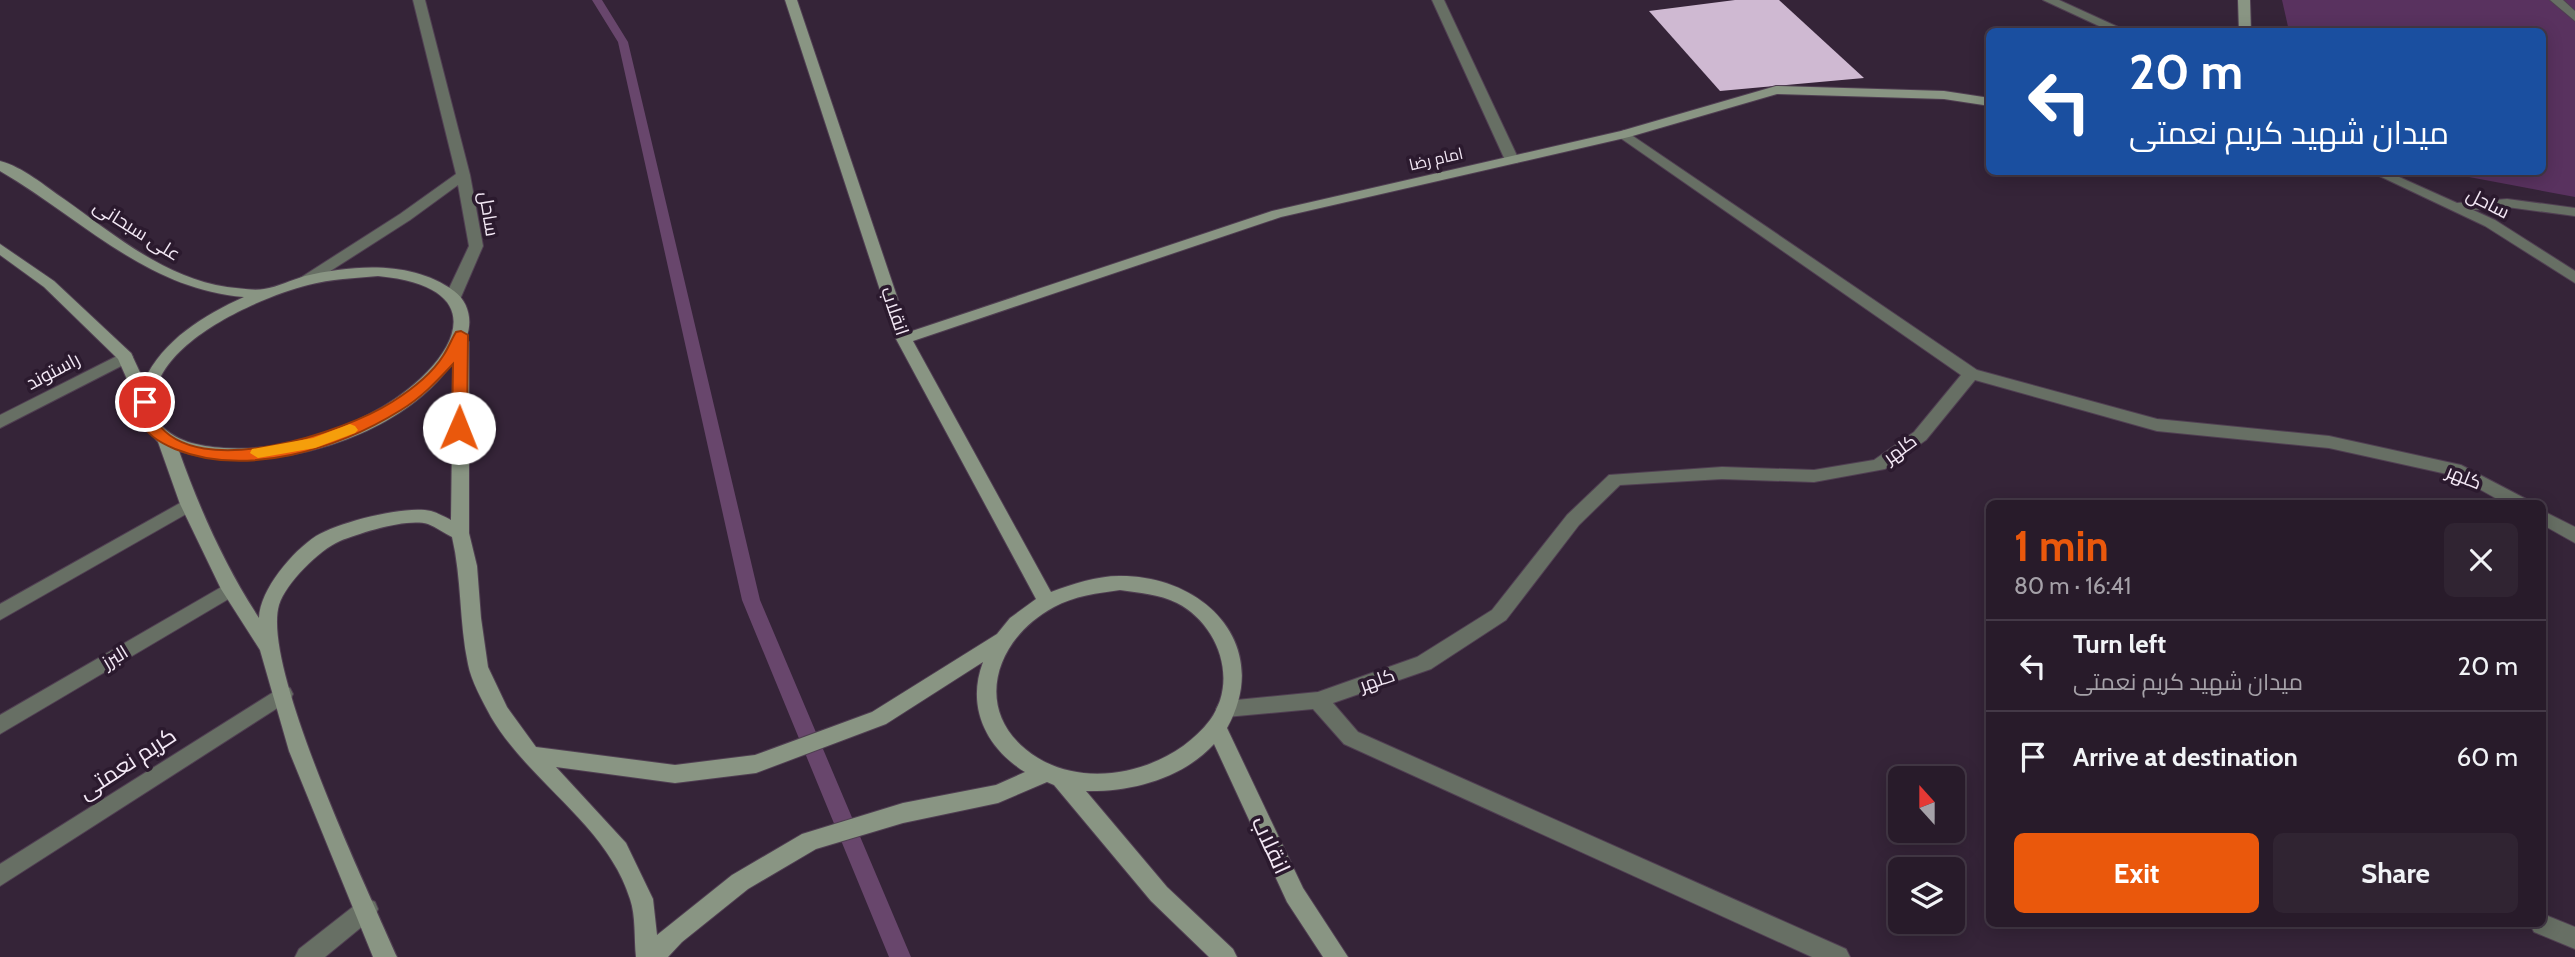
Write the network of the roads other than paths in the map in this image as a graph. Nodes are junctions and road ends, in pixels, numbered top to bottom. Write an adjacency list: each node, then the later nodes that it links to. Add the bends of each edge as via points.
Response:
1 (419, 0): 14 (street, ساحل)
2 (791, 0): 24 (street, انقلاب)
3 (1438, 0): 12 (street)
4 (2049, 0): 8 (street)
5 (2244, 0): 9 (street)
6 (2556, 0): 7 (street)
7 (2575, 17)
8 (2114, 28)
9 (2245, 28)
10 (1986, 101): 11 (street, امام رضا, via 1944,95 1776,90)
11 (1624, 134): 12 (street, امام رضا); 26 (street)
12 (1512, 160): 24 (street, امام رضا, via 1277,214)
13 (0, 165): 21 (street, علی سبحانی, via 172,276 224,291)
14 (463, 175): 20 (street); 22 (street, ساحل, via 476,246)
15 (2385, 175): 16 (street, ساحل)
16 (2455, 207): 17 (street, via 2507,203); 19 (street, ساحل, via 2490,223)
17 (2575, 212)
18 (3, 254): 25 (street, via 49,284)
19 (2575, 278)
20 (304, 281): 21 (street); 22 (street, via 343,274 410,275 436,284)
21 (265, 294): 27 (street, via 195,331 152,379)
22 (453, 297): 23 (street, via 462,315)
23 (461, 335): 29 (street, via 449,359 428,383 397,406 315,442 229,455 194,451); 33 (street)
24 (904, 339): 36 (street, انقلاب)
25 (125, 357): 27 (street); 28 (street, راستوند)
26 (1971, 374): 30 (street, کلهر, via 2157,425 2329,442 2461,471); 41 (street, کلهر, via 1920,436 1879,465 1814,476 1722,473 1615,479 1573,520 1499,615 1424,663)
27 (145, 402): 29 (street, via 149,423)
28 (0, 422)
29 (166, 440): 31 (street)
30 (2513, 500)
31 (188, 504): 35 (street); 37 (street)
32 (2546, 519): 34 (street)
33 (460, 533): 39 (street, via 429,517 374,521 323,541 281,581 269,607); 44 (street, via 468,566 478,667 499,712)
34 (2575, 536)
35 (230, 589): 39 (street); 43 (street, البرز)
36 (1047, 601): 38 (street); 42 (street, via 1082,588 1120,583 1155,587 1187,600 1213,621 1229,647 1234,677)
37 (0, 613)
38 (1003, 639): 44 (street, via 878,718 756,764 675,774); 45 (street, via 989,668 986,699 994,729 1014,755)
39 (269, 648): 40 (street)
40 (283, 694): 46 (street, کریم نعمتی); 47 (street, via 299,751)
41 (1318, 700): 42 (street, کلهر); 55 (street, via 1351,738)
42 (1221, 718): 45 (street, via 1187,755 1149,775 1105,783); 54 (street, انقلاب, via 1295,895)
43 (0, 725)
44 (530, 755): 52 (street, via 618,850 642,899)
45 (1054, 776): 52 (street, via 810,841 740,882); 53 (street, via 1159,894)
46 (0, 876)
47 (367, 909): 50 (street); 51 (street)
48 (2546, 926): 49 (street)
49 (2575, 938)
50 (307, 957)
51 (385, 957)
52 (650, 957)
53 (1225, 957)
54 (1336, 957)
55 (1838, 957)

